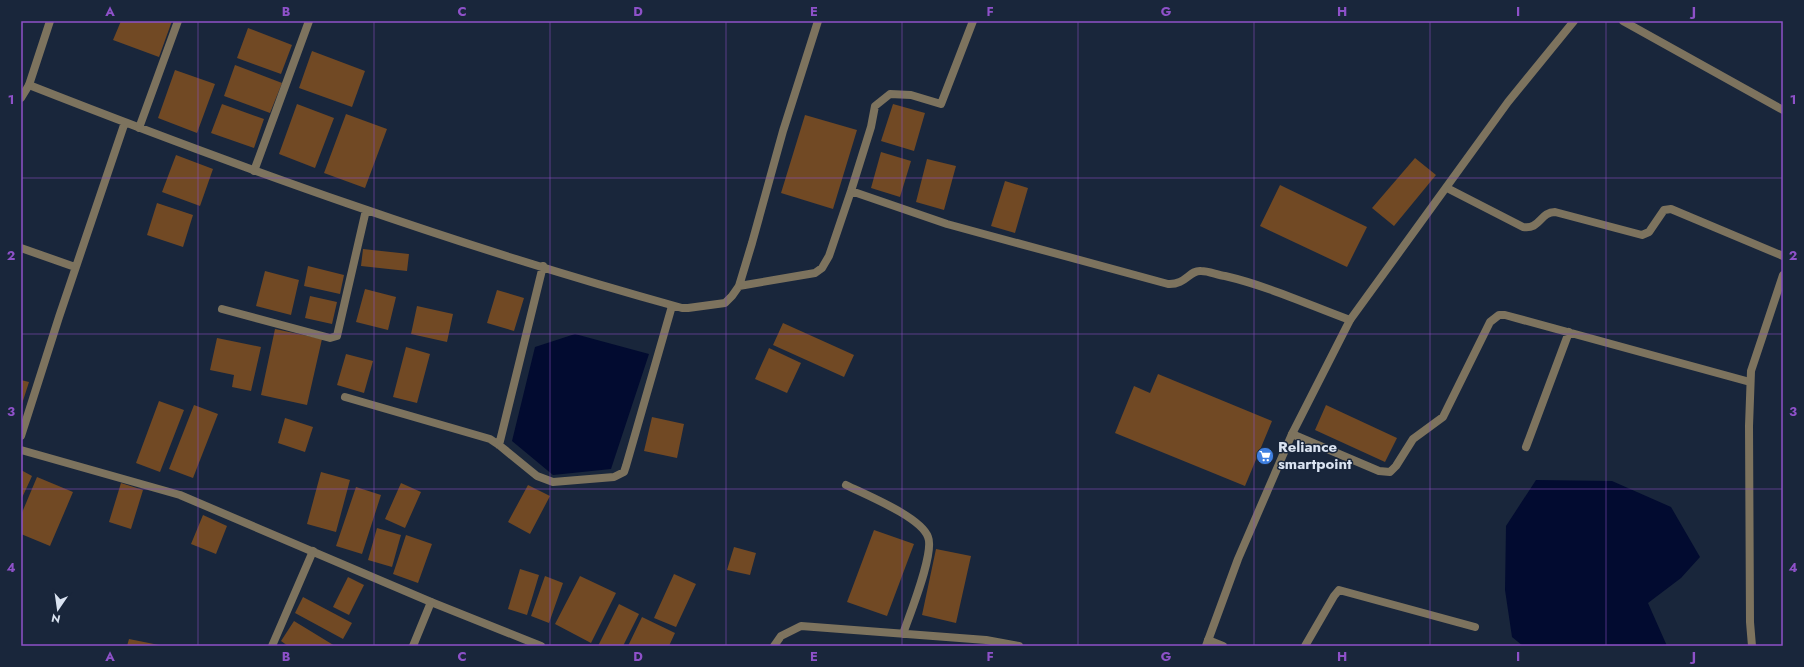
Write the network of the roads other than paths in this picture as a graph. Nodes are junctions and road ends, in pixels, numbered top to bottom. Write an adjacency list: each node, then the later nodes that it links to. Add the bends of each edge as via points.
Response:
1 (50, 21): 8 (street)
2 (178, 21): 12 (street)
3 (309, 21): 13 (street)
4 (818, 21): 22 (street, via 783,131)
5 (973, 21): 15 (street, via 941,104 911,95 890,94 875,106)
6 (1574, 21): 14 (street, via 1508,102)
7 (1623, 21): 10 (street)
8 (29, 84): 9 (street); 11 (street)
9 (21, 98)
10 (1783, 110)
11 (126, 122): 12 (street); 20 (street)
12 (139, 128): 13 (street)
13 (254, 171): 16 (street)
14 (1447, 188): 18 (street, via 1523,227 1530,228 1547,214 1555,212 1642,235 1649,232 1664,210 1671,209); 25 (street)
15 (851, 191): 22 (street, via 829,256 822,268 815,273); 25 (street, via 947,224 1168,284 1180,283 1200,271 1233,278)
16 (366, 210): 19 (street); 24 (street, via 337,336 330,338)
17 (21, 248): 20 (street)
18 (1783, 256)
19 (542, 266): 23 (street); 31 (street)
20 (76, 267): 30 (street)
21 (1783, 275): 27 (street, via 1751,371)
22 (739, 286): 23 (street, via 725,303 688,308)
23 (672, 306): 31 (street, via 626,466 620,475 614,478 562,482 545,480)
24 (222, 309)
25 (1350, 320): 29 (street)
26 (1569, 332): 27 (street); 29 (street, via 1505,315 1494,318 1443,417 1413,439 1390,472 1379,471); 32 (street)
27 (1750, 382): 47 (street)
28 (345, 397): 31 (street, via 482,437)
29 (1292, 434): 39 (street, via 1238,560)
30 (21, 436)
31 (499, 445)
32 (1526, 447)
33 (21, 450): 35 (street, via 180,495)
34 (846, 485): 38 (street, via 907,516 923,529 928,537 930,553)
35 (312, 551): 36 (street); 40 (street)
36 (432, 602): 41 (street); 42 (street)
37 (1475, 627): 46 (street, via 1339,590)
38 (902, 634): 43 (street, via 801,626 781,636); 44 (street, via 986,640)
39 (1207, 643): 45 (street)
40 (272, 646)
41 (414, 646)
42 (541, 646)
43 (774, 646)
44 (1019, 646)
45 (1223, 646)
46 (1305, 646)
47 (1752, 646)

